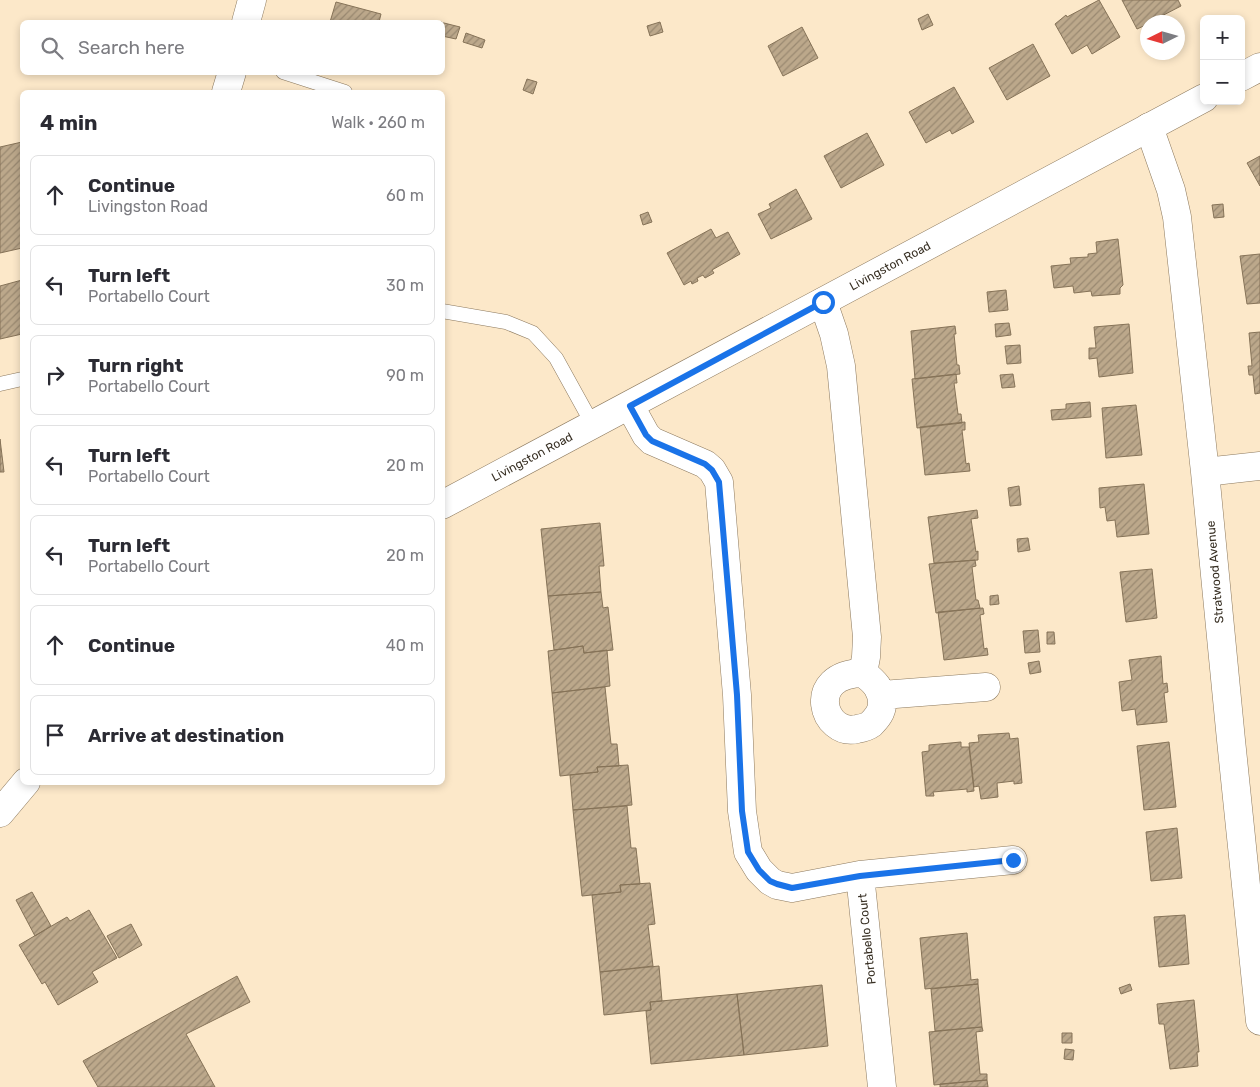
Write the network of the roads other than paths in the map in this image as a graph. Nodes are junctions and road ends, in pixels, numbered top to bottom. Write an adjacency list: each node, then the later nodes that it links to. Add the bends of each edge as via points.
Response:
1 (252, 0): 2 (street)
2 (247, 20)
3 (1260, 67): 6 (street)
4 (231, 75): 7 (street)
5 (293, 75): 8 (lane)
6 (1245, 76)
7 (227, 90)
8 (339, 90)
9 (1200, 100): 10 (street, Livingston Road)
10 (1149, 127): 11 (street, Livingston Road); 18 (street, Stratwood Avenue, via 1177,217)
11 (823, 302): 15 (street, Livingston Road); 20 (street, via 841,366 867,637)
12 (445, 312): 16 (lane, via 506,322 534,333 556,358)
13 (20, 379): 14 (lane)
14 (0, 384)
15 (630, 406): 16 (street, Livingston Road); 26 (street, Portabello Court, via 652,441 705,464 719,482 737,695 742,811 750,858 762,875 785,887)
16 (593, 425): 19 (street, Livingston Road)
17 (1260, 466): 18 (street)
18 (1206, 472): 27 (street, Stratwood Avenue, via 1230,730)
19 (445, 503)
20 (863, 673): 22 (street, via 875,682); 22 (street, via 850,673 830,685 825,696 825,708 834,723 851,730 868,726 882,708)
21 (986, 687): 22 (street)
22 (882, 696)
23 (23, 785): 24 (street)
24 (0, 813)
25 (1013, 860): 26 (street)
26 (860, 876): 29 (street, Portabello Court)
27 (1256, 937): 28 (street, Stratwood Avenue)
28 (1260, 1021)
29 (882, 1087)

